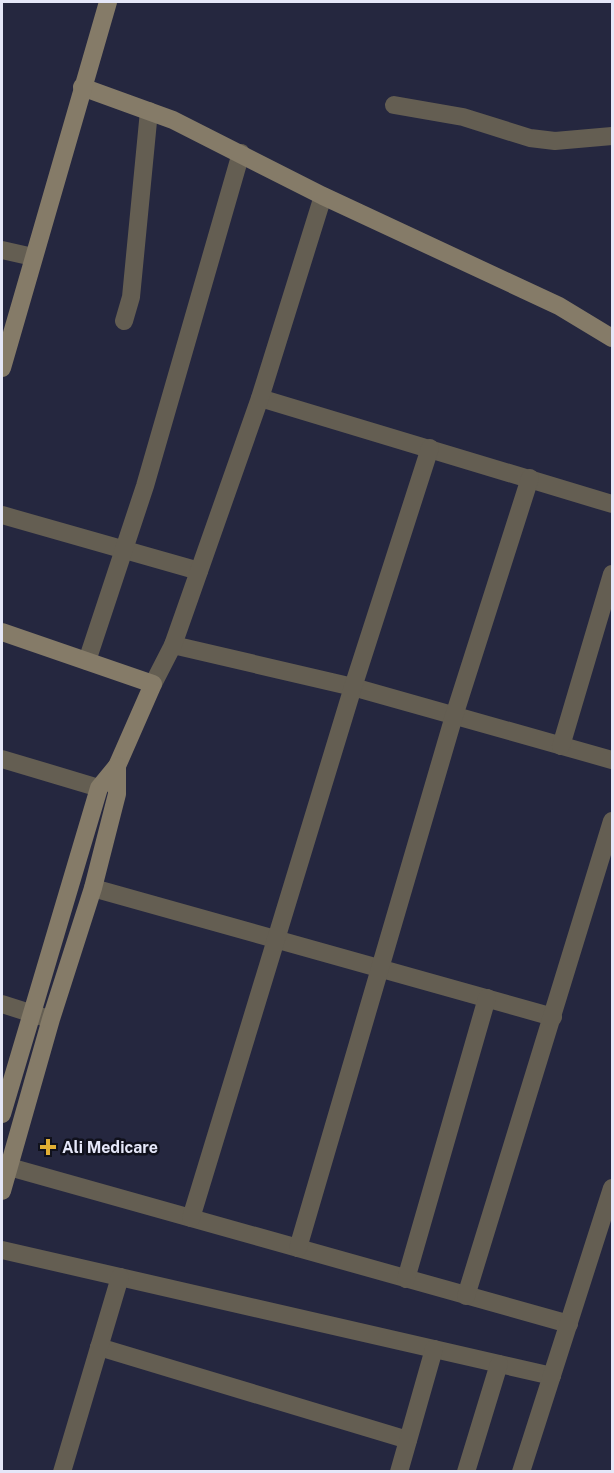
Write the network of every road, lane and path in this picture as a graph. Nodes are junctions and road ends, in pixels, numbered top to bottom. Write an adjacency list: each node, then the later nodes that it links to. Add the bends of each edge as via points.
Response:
1 (108, 2): 2 (main road)
2 (82, 87): 4 (main road); 9 (main road)
3 (394, 105): 5 (street, via 463,117 530,138 555,141)
4 (149, 111): 6 (main road); 10 (street, via 131,297)
5 (612, 136)
6 (241, 153): 7 (main road); 18 (street)
7 (323, 196): 11 (main road, via 559,306); 13 (street)
8 (2, 250): 9 (street)
9 (33, 257): 12 (main road)
10 (124, 321)
11 (612, 338)
12 (2, 368)
13 (260, 398): 14 (street); 19 (street)
14 (430, 448): 15 (street); 25 (street)
15 (530, 478): 16 (street); 26 (street)
16 (612, 504)
17 (2, 515): 18 (street)
18 (124, 548): 19 (street); 23 (street)
19 (199, 571): 22 (street)
20 (612, 574): 27 (street)
21 (2, 632): 23 (main road)
22 (173, 645): 24 (street); 25 (street)
23 (87, 661): 24 (main road)
24 (153, 684): 30 (main road)
25 (352, 687): 26 (street); 34 (street)
26 (454, 716): 27 (street); 35 (street)
27 (561, 746): 29 (street)
28 (2, 759): 31 (street)
29 (612, 760)
30 (117, 766): 31 (main road); 33 (main road, via 117,794)
31 (99, 788): 38 (main road)
32 (612, 821): 39 (street)
33 (93, 888): 34 (street); 40 (main road)
34 (275, 939): 35 (street); 45 (street)
35 (381, 968): 36 (street); 46 (street)
36 (487, 998): 39 (street); 49 (street)
37 (2, 1004): 38 (street)
38 (32, 1013): 40 (street); 41 (main road)
39 (553, 1017): 50 (street)
40 (51, 1019): 42 (main road)
41 (2, 1114)
42 (5, 1166): 44 (main road); 45 (street)
43 (612, 1188): 51 (street)
44 (2, 1191)
45 (190, 1218): 46 (street)
46 (298, 1248): 49 (street)
47 (2, 1250): 48 (street)
48 (120, 1277): 52 (street); 53 (street)
49 (406, 1279): 50 (street)
50 (466, 1296): 51 (street)
51 (568, 1324): 55 (street)
52 (99, 1347): 56 (street); 57 (street)
53 (434, 1349): 54 (street); 56 (street)
54 (500, 1364): 55 (street); 59 (street)
55 (552, 1376): 60 (street)
56 (408, 1440): 58 (street)
57 (62, 1472)
58 (399, 1472)
59 (466, 1472)
60 (521, 1472)

